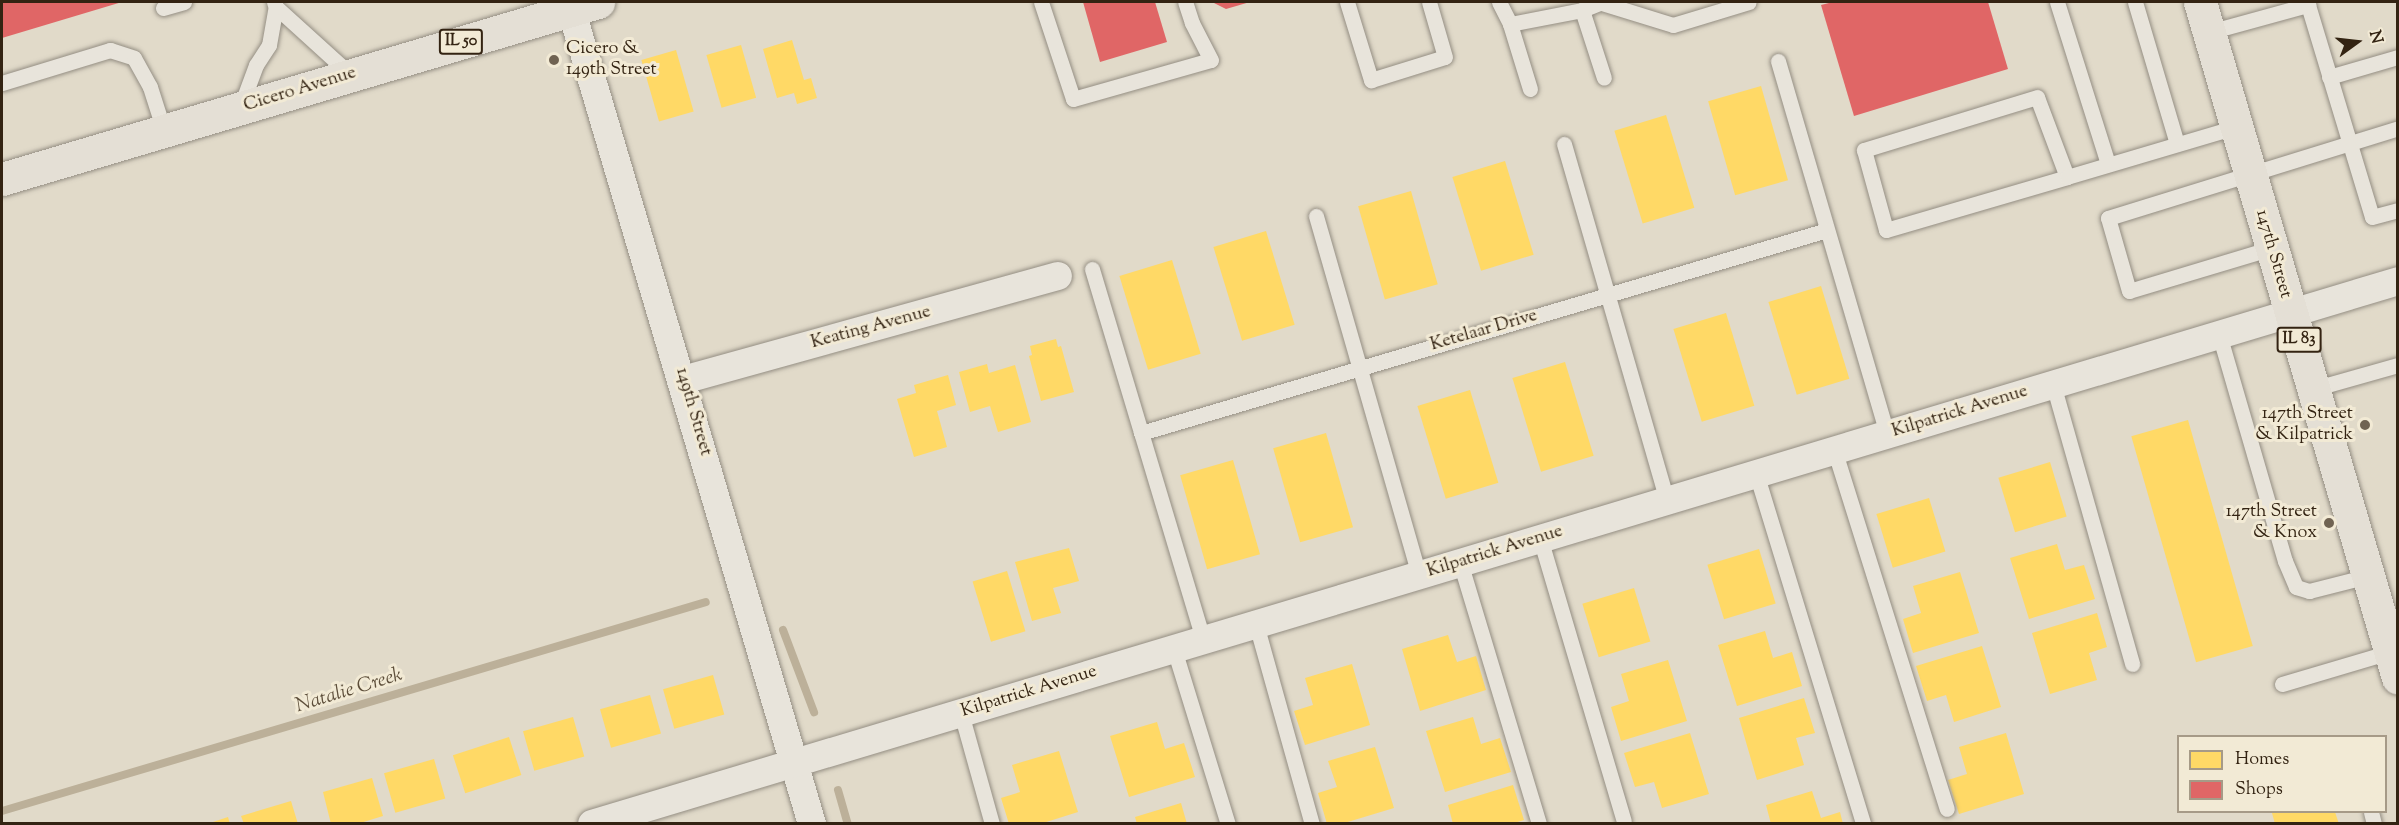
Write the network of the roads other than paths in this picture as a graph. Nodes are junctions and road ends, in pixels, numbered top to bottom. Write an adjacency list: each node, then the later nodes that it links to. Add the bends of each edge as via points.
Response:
1 (184, 2): 15 (lane)
2 (1041, 2): 3 (lane, via 1072,99 1211,60)
3 (1185, 2)
4 (1347, 2): 5 (lane, via 1371,80 1445,57)
5 (1429, 2)
6 (1499, 2): 18 (lane)
7 (1602, 2): 8 (lane, via 1673,25); 16 (lane)
8 (1749, 2)
9 (2057, 2): 33 (lane)
10 (2135, 2): 32 (lane)
11 (2313, 3): 14 (lane); 22 (lane)
12 (275, 4): 21 (lane); 26 (lane, via 269,45 256,65)
13 (580, 4): 21 (main road, Cicero Avenue / IL 50); 49 (street, 149th Street)
14 (2281, 6): 17 (lane)
15 (162, 8)
16 (1582, 10): 18 (lane); 23 (lane)
17 (2204, 17): 27 (main road, 147th Street / IL 83)
18 (1510, 24): 25 (lane)
19 (2397, 57): 22 (lane)
20 (1778, 61): 39 (lane)
21 (351, 75): 26 (main road, Cicero Avenue / IL 50)
22 (2329, 77): 30 (lane)
23 (1604, 78)
24 (2, 83): 29 (lane, via 110,50 134,58 150,87)
25 (1530, 89)
26 (240, 108): 29 (main road, Cicero Avenue / IL 50)
27 (2236, 127): 32 (lane); 34 (main road, 147th Street / IL 83)
28 (2397, 128): 30 (lane)
29 (164, 131): 36 (main road, Cicero Avenue / IL 50)
30 (2348, 143): 34 (lane); 37 (lane, via 2372,217)
31 (1564, 144): 44 (lane)
32 (2177, 144): 33 (lane)
33 (2108, 164): 35 (lane)
34 (2250, 172): 40 (main road, 147th Street / IL 83); 40 (lane, via 2108,218 2129,291)
35 (2067, 177): 35 (lane, via 1886,230 1864,150 2037,97)
36 (2, 179)
37 (2397, 210)
38 (1316, 216): 48 (lane)
39 (1827, 230): 44 (lane, Ketelaar Drive); 53 (lane)
40 (2272, 248): 45 (main road, 147th Street / IL 83)
41 (1092, 269): 52 (lane)
42 (1058, 276): 49 (street, Keating Avenue)
43 (2397, 281): 45 (street, Kilpatrick Avenue)
44 (1607, 295): 48 (lane, Ketelaar Drive); 56 (lane)
45 (2290, 312): 46 (street, Kilpatrick Avenue); 51 (main road, 147th Street / IL 83)
46 (2219, 334): 50 (street, Kilpatrick Avenue); 60 (lane, via 2296,587 2309,591)
47 (2397, 365): 51 (lane)
48 (1359, 368): 52 (lane, Ketelaar Drive); 59 (lane)
49 (683, 380): 69 (street, 149th Street)
50 (2053, 384): 53 (street, Kilpatrick Avenue); 65 (lane)
51 (2313, 389): 60 (main road, 147th Street / IL 83)
52 (1141, 433): 63 (lane)
53 (1887, 434): 54 (street, Kilpatrick Avenue)
54 (1834, 449): 55 (street, Kilpatrick Avenue); 70 (lane)
55 (1756, 473): 56 (street, Kilpatrick Avenue); 78 (lane)
56 (1667, 500): 57 (street, Kilpatrick Avenue)
57 (1540, 538): 58 (street, Kilpatrick Avenue); 71 (lane)
58 (1460, 562): 59 (street, Kilpatrick Avenue); 77 (lane)
59 (1419, 575): 62 (street, Kilpatrick Avenue)
60 (2368, 576): 61 (main road, 147th Street / IL 83)
61 (2389, 619): 66 (main road, 147th Street / IL 83)
62 (1256, 624): 63 (street, Kilpatrick Avenue); 76 (lane)
63 (1203, 640): 64 (street, Kilpatrick Avenue)
64 (1174, 649): 68 (street, Kilpatrick Avenue); 75 (lane)
65 (2132, 664)
66 (2394, 665): 67 (lane)
67 (2282, 684)
68 (961, 713): 69 (street, Kilpatrick Avenue); 74 (lane)
69 (795, 763): 72 (street, Kilpatrick Avenue); 73 (street, 149th Street)
70 (1947, 809)
71 (1624, 821)
72 (592, 824)
73 (812, 824)
74 (992, 824)
75 (1228, 824)
76 (1312, 824)
77 (1539, 824)
78 (1863, 824)

